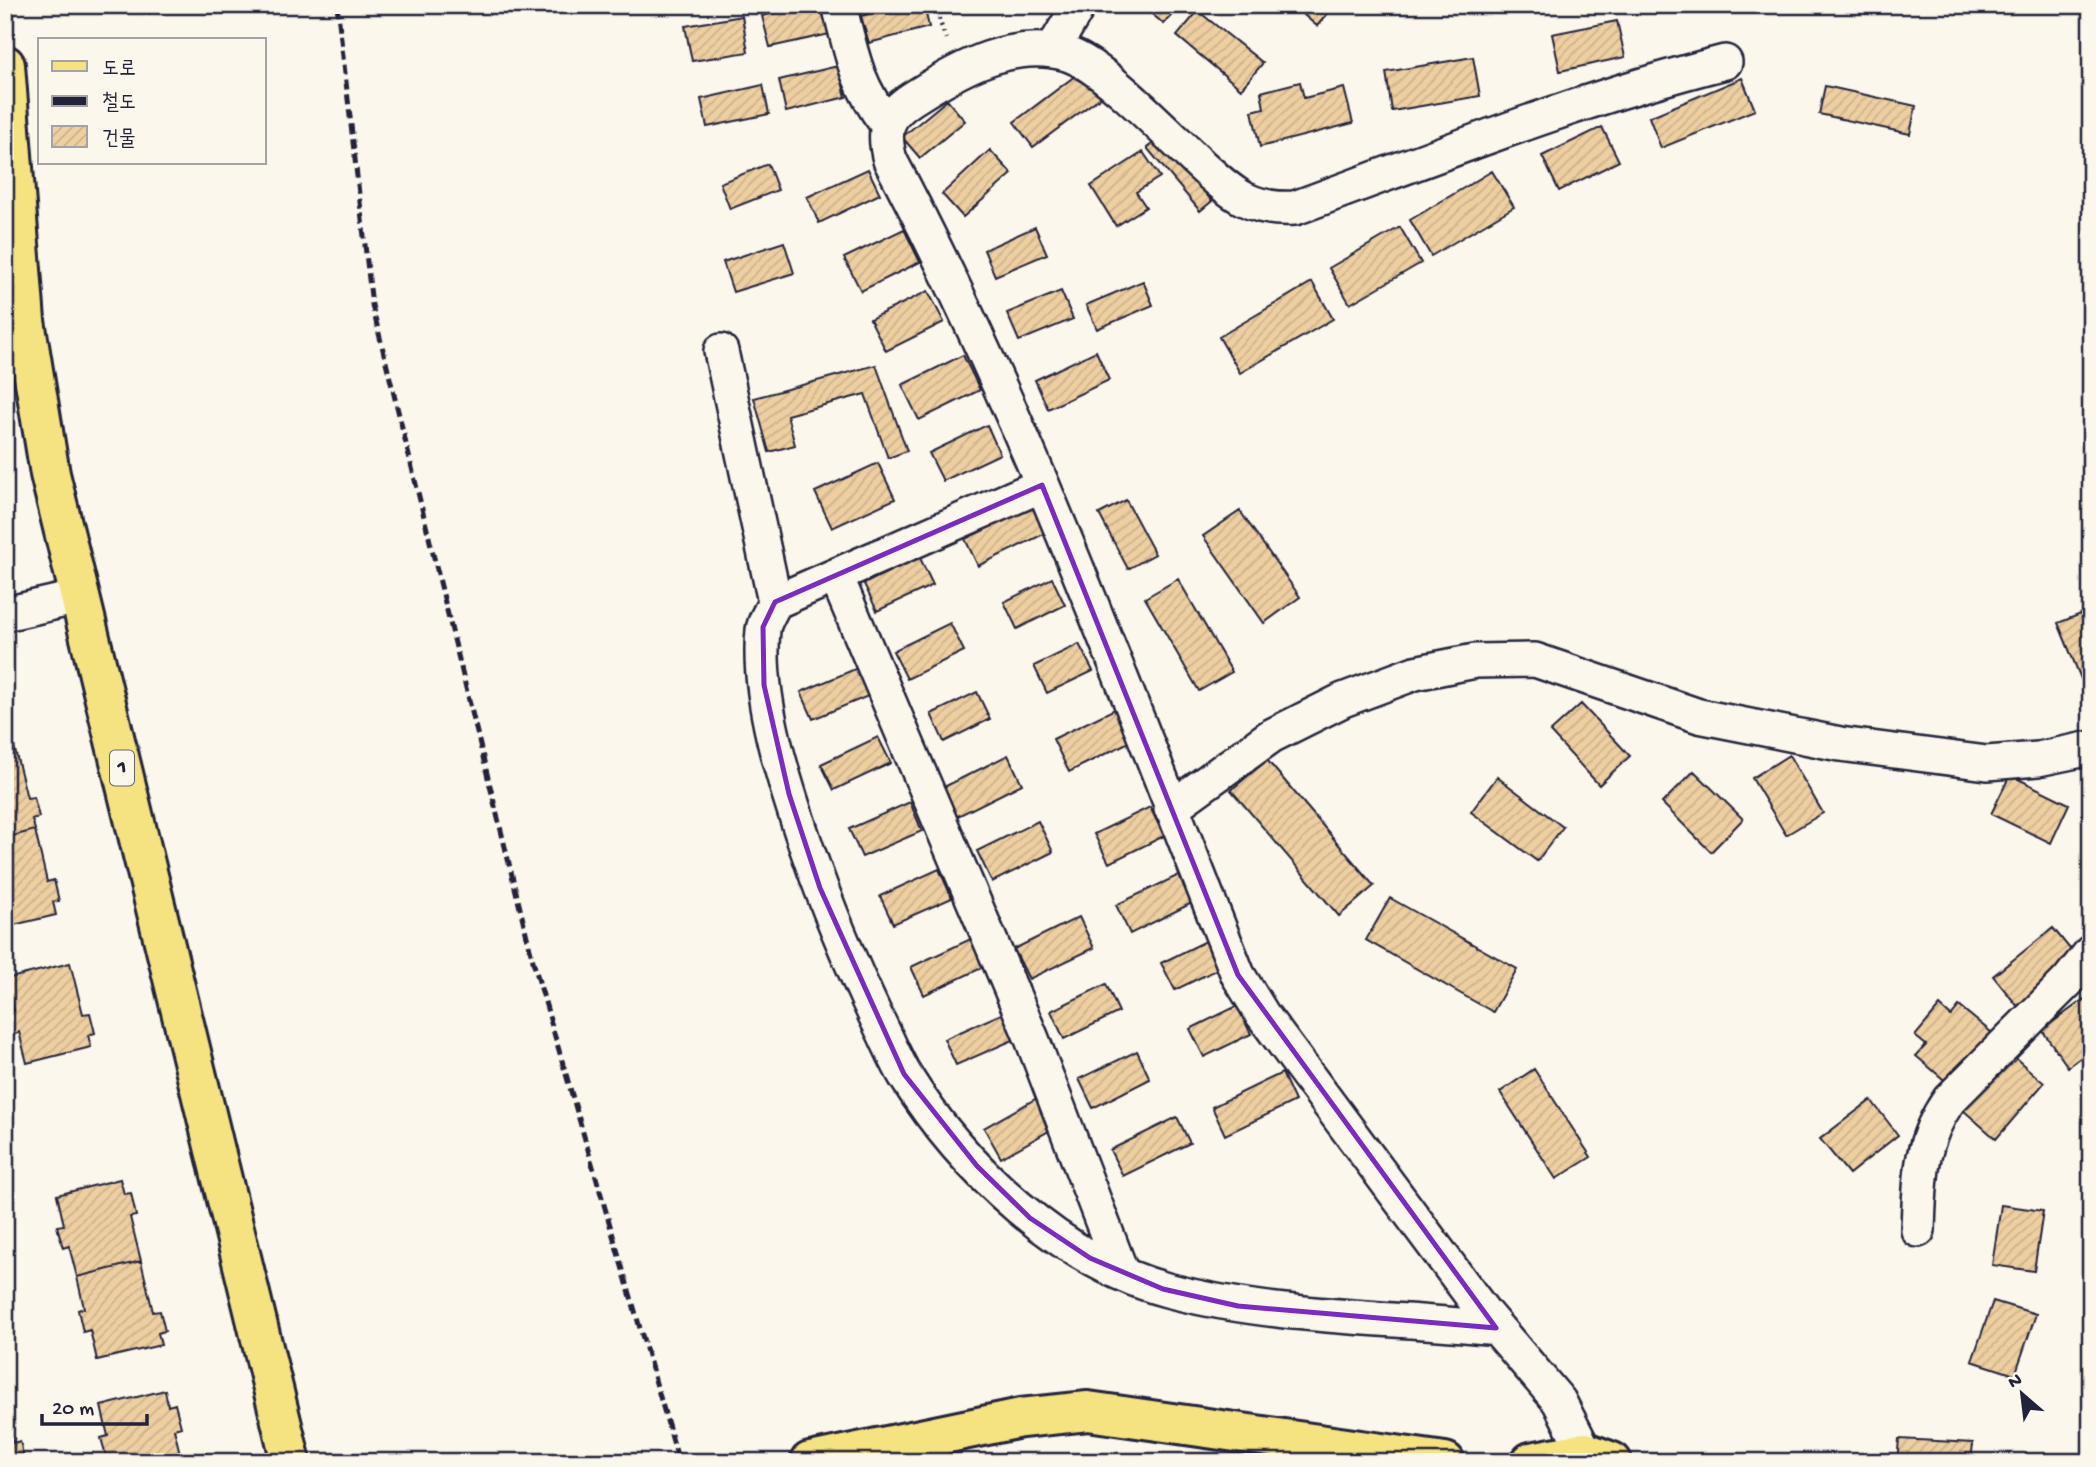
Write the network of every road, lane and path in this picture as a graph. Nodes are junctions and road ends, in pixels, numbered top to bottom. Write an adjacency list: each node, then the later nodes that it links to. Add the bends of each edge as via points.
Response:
1 (839, 5): 6 (street, via 858,76)
2 (1079, 5): 3 (street)
3 (1052, 51): 4 (street, via 1069,55 1103,76 1226,188 1255,206 1272,210 1295,208 1518,127); 6 (street, via 1001,54 957,70 907,101)
4 (1725, 62)
5 (5, 65): 10 (main road, 1, via 24,321 50,474)
6 (886, 123): 8 (street, via 884,140 890,160 948,273)
7 (721, 351): 11 (street)
8 (1042, 485): 9 (street); 14 (street)
9 (836, 576): 11 (street); 17 (street, via 1032,1039)
10 (79, 597): 12 (street); 20 (main road, 1)
11 (775, 603): 17 (street, via 763,627 764,685 789,794 820,888 904,1074 969,1157 1030,1217 1090,1258)
12 (5, 614)
13 (2091, 748): 14 (street, via 1987,763 1840,744 1699,716 1535,660 1475,661 1415,673 1343,700 1271,736)
14 (1171, 808): 18 (street, via 1238,975 1262,1014)
15 (2091, 952): 16 (street, via 1949,1100 1934,1122 1921,1161)
16 (1918, 1230)
17 (1121, 1271): 18 (street, via 1163,1289 1238,1307)
18 (1496, 1328): 19 (street, via 1559,1401)
19 (1599, 1457): 23 (main road)
20 (291, 1462)
21 (810, 1462): 22 (main road, via 1021,1419 1088,1411)
22 (1446, 1462)
23 (1531, 1462)

